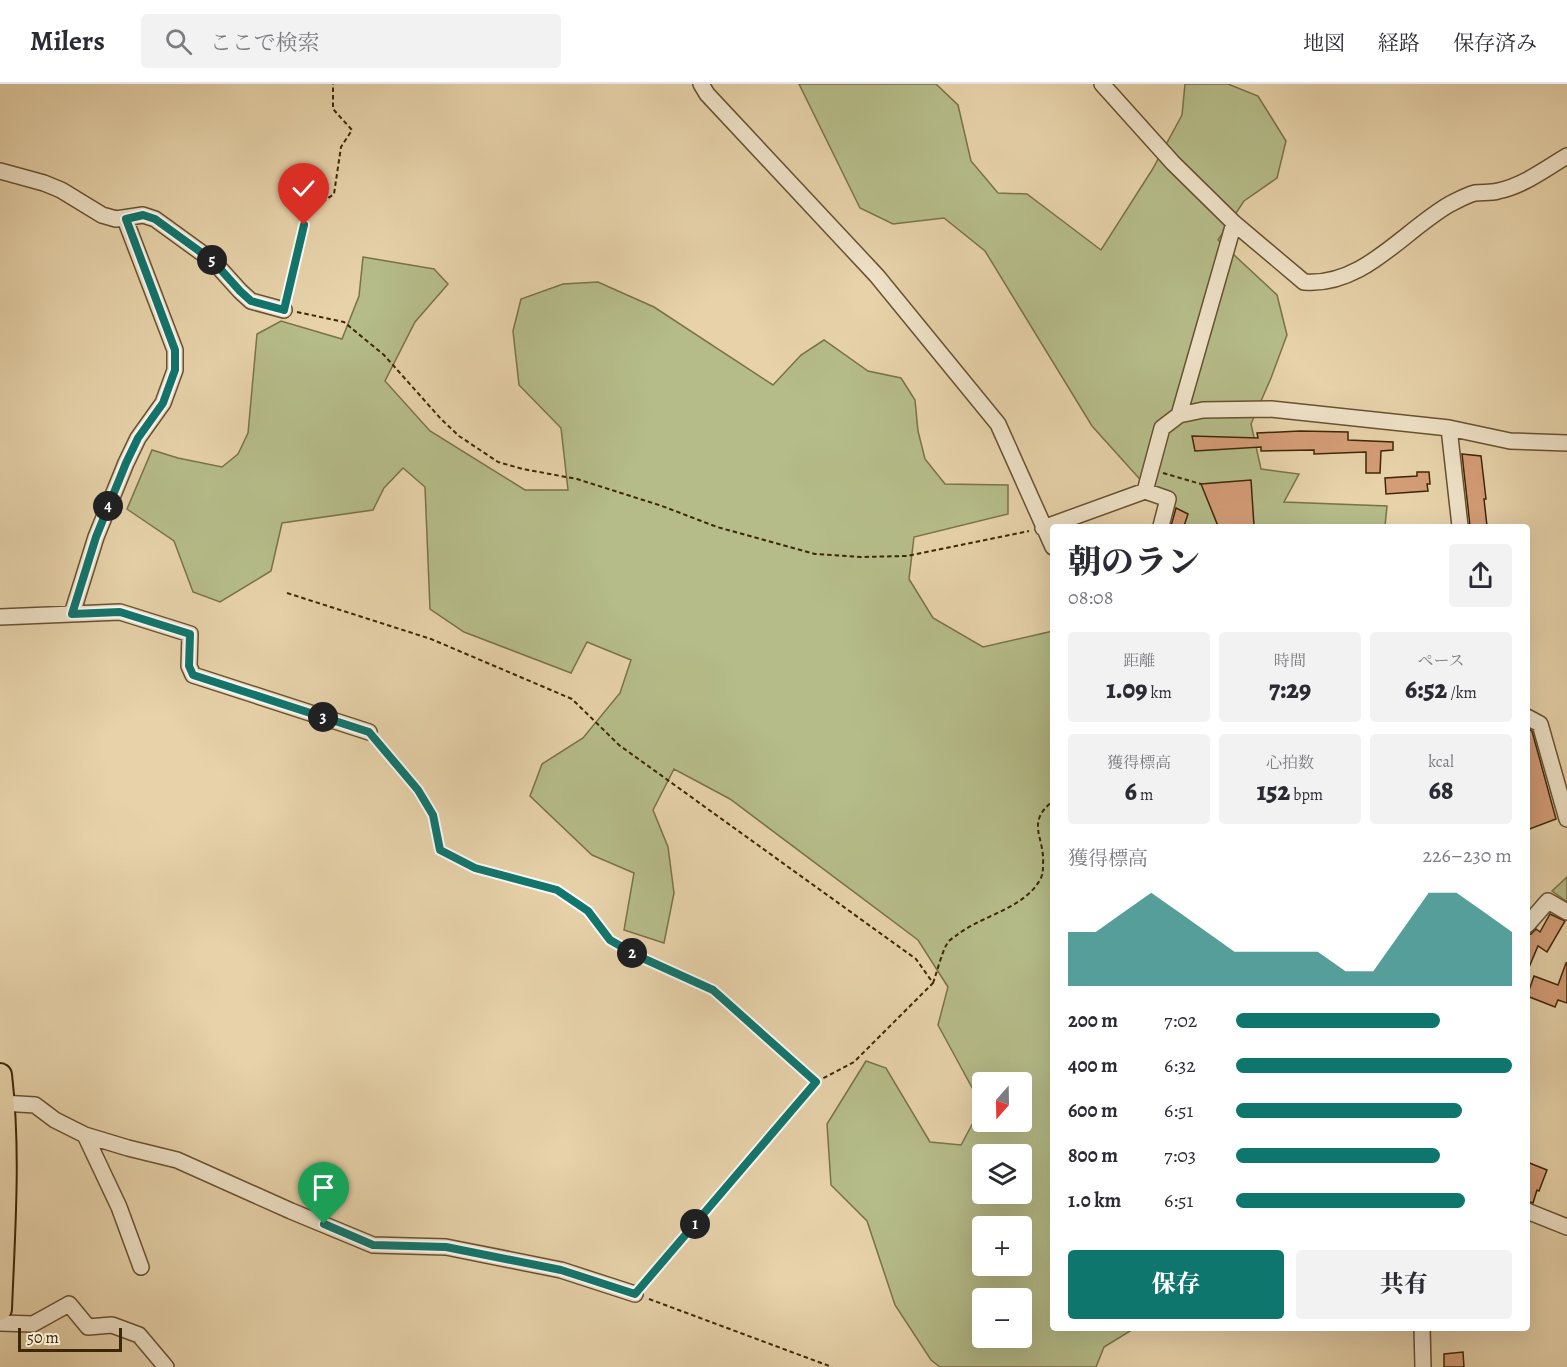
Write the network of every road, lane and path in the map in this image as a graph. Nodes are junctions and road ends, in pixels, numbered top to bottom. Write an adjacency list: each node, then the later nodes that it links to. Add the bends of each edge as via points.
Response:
1 (333, 84): 8 (path, via 333,109 352,130 341,147 334,194 311,210 304,225)
2 (701, 84): 19 (street, via 877,276 998,424)
3 (1102, 84): 7 (street)
4 (1567, 156): 7 (street, via 1523,183 1472,194 1449,205 1363,268 1335,280 1304,282)
5 (0, 171): 6 (street, via 44,183 102,214)
6 (126, 219): 8 (street, via 143,215 155,219 213,261 251,301); 22 (street, via 175,350 175,370 163,403 126,463 96,537)
7 (1234, 223): 9 (street)
8 (284, 310): 19 (path, via 344,322 384,355 459,436 498,462 577,479 717,527 814,554 860,557 908,556)
9 (1179, 415): 10 (street, via 1203,410 1271,409); 12 (street, via 1162,428)
10 (1449, 428): 11 (street, via 1510,441); 17 (street)
11 (1567, 444)
12 (1152, 469): 13 (path); 14 (street)
13 (1202, 484)
14 (1144, 491): 15 (street); 16 (street, via 1168,499)
15 (1054, 524)
16 (1162, 524)
17 (1460, 524)
18 (1050, 525): 19 (street)
19 (1043, 528): 20 (street)
20 (1050, 541)
21 (287, 593): 30 (path, via 431,639 572,699 619,745 916,959)
22 (72, 614): 23 (street); 25 (street, via 120,612 190,634 189,666 193,675)
23 (0, 617)
24 (1530, 719): 27 (street, via 1540,724)
25 (369, 732): 32 (path, via 418,790 433,815 440,850 475,868 557,890 588,911 610,940 713,990)
26 (1050, 803): 30 (path, via 1038,820 1044,854 1039,881 1031,892 967,927 946,944)
27 (1567, 819)
28 (1567, 912): 29 (street, via 1548,901)
29 (1530, 922)
30 (933, 983): 32 (path, via 854,1062)
31 (0, 1075): 33 (highway)
32 (816, 1082): 38 (path)
33 (2, 1103): 34 (street, via 35,1105); 39 (highway, via 5,1166)
34 (86, 1135): 37 (street); 38 (street, via 177,1160 373,1245 446,1247 561,1270)
35 (1530, 1212): 36 (street)
36 (1567, 1227)
37 (141, 1267)
38 (635, 1294): 43 (path)
39 (0, 1309)
40 (0, 1323): 42 (street, via 33,1324 69,1304 88,1327 112,1325 139,1335)
41 (1422, 1331): 44 (street)
42 (166, 1367)
43 (832, 1367)
44 (1423, 1367)

